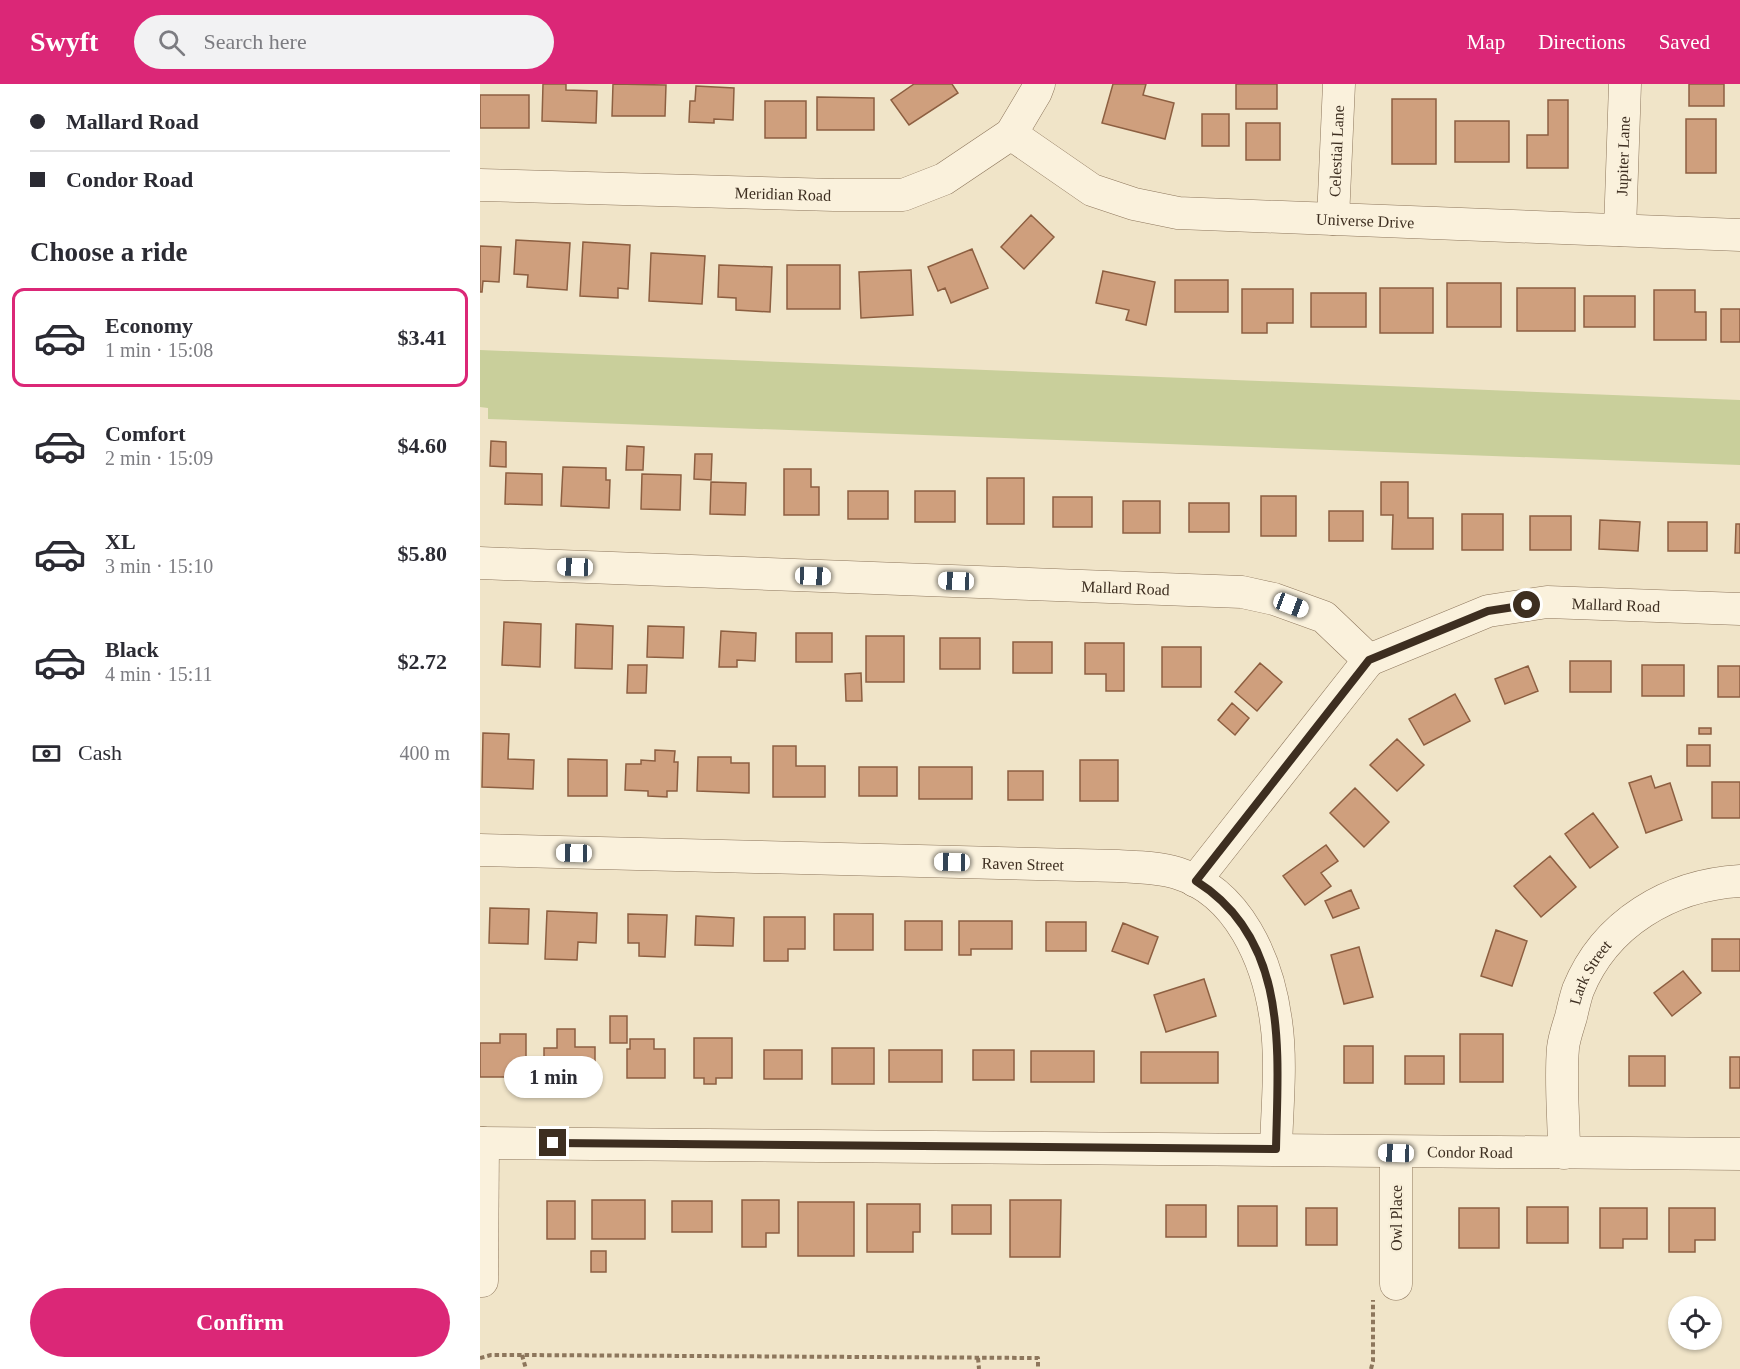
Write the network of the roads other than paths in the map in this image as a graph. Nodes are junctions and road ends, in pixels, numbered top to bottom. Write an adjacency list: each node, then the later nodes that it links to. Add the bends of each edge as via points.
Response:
1 (1040, 84): 4 (street, Meridian Road)
2 (1339, 84): 6 (street, Celestial Lane)
3 (1625, 84): 7 (street, Jupiter Lane)
4 (1011, 134): 5 (street, Meridian Road, via 944,179 903,195); 6 (street, Universe Drive, via 1092,190 1134,204 1178,213)
5 (480, 185)
6 (1333, 219): 7 (street, Universe Drive)
7 (1620, 230): 8 (street, Universe Drive)
8 (1740, 235)
9 (480, 563): 11 (street, Mallard Road, via 1242,592 1324,617)
10 (1740, 609): 11 (street, Mallard Road, via 1547,602 1488,611)
11 (1369, 660): 13 (street)
12 (480, 850): 13 (street, Raven Street, via 1118,866 1178,873)
13 (1196, 881): 16 (street, Raven Street, via 1231,908 1261,958 1276,1020)
14 (1740, 881): 18 (street, Lark Street, via 1712,883 1675,893 1634,917 1609,939 1592,964 1578,990 1563,1047)
15 (482, 1143): 16 (street, Condor Road); 20 (street)
16 (1276, 1149): 17 (street, Condor Road)
17 (1396, 1153): 18 (street, Condor Road); 21 (street, Owl Place)
18 (1564, 1154): 19 (street, Condor Road)
19 (1740, 1154)
20 (482, 1281)
21 (1384, 1291)

